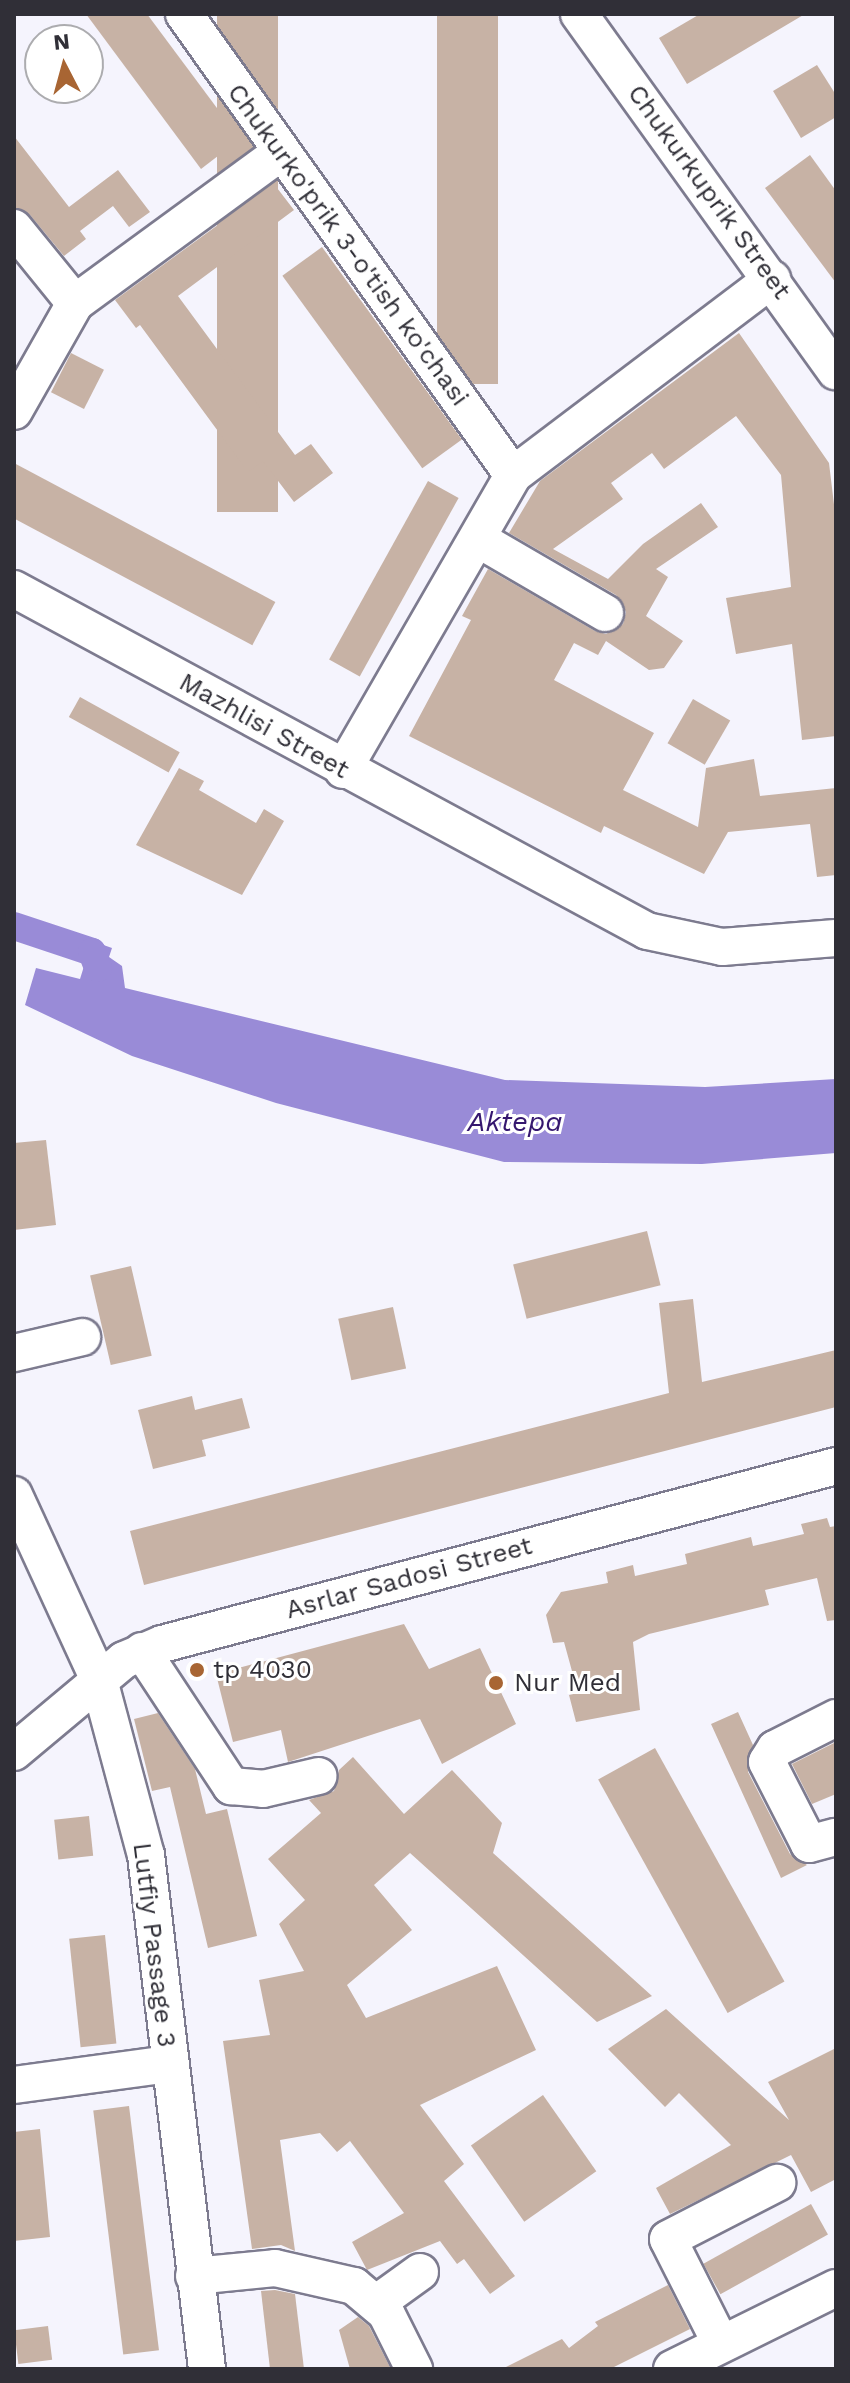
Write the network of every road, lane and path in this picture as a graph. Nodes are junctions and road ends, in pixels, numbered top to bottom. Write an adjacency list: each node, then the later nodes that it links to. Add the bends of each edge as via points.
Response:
1 (184, 14): 3 (street, Chukurko'prik 3-o'tish ko'chasi)
2 (579, 14): 5 (street, Chukurkuprik Street)
3 (281, 152): 6 (street); 9 (street, Chukurko'prik 3-o'tish ko'chasi)
4 (14, 228): 6 (street)
5 (772, 279): 7 (street, Chukurkuprik Street); 9 (street)
6 (75, 303): 8 (street)
7 (836, 371)
8 (14, 411)
9 (513, 475): 10 (street)
10 (478, 539): 12 (street); 13 (street)
11 (14, 589): 13 (street, Mazhlisi Street)
12 (605, 613)
13 (343, 770): 14 (street, Mazhlisi Street, via 647,931 722,947)
14 (836, 938)
15 (82, 1337): 16 (street)
16 (14, 1353)
17 (836, 1466): 19 (street, Asrlar Sadosi Street)
18 (15, 1502): 20 (street, Lutfiy Passage 3)
19 (142, 1651): 20 (street, Asrlar Sadosi Street); 23 (street, via 231,1786 263,1789)
20 (99, 1680): 22 (street, Asrlar Sadosi Street, via 61,1719); 25 (street, Lutfiy Passage 3, via 146,1855)
21 (836, 1718): 24 (street, via 775,1749 767,1762 809,1844)
22 (14, 1752)
23 (319, 1776)
24 (836, 1837)
25 (169, 2064): 26 (street); 29 (street, Lutfiy Passage 3)
26 (14, 2085)
27 (777, 2183): 32 (street, via 668,2239)
28 (420, 2272): 31 (street)
29 (194, 2276): 31 (street, via 240,2269 309,2272 354,2286); 33 (street, Lutfiy Passage 3)
30 (836, 2288): 32 (street)
31 (377, 2303): 34 (street)
32 (720, 2342): 35 (street)
33 (207, 2369)
34 (414, 2369)
35 (672, 2369)

